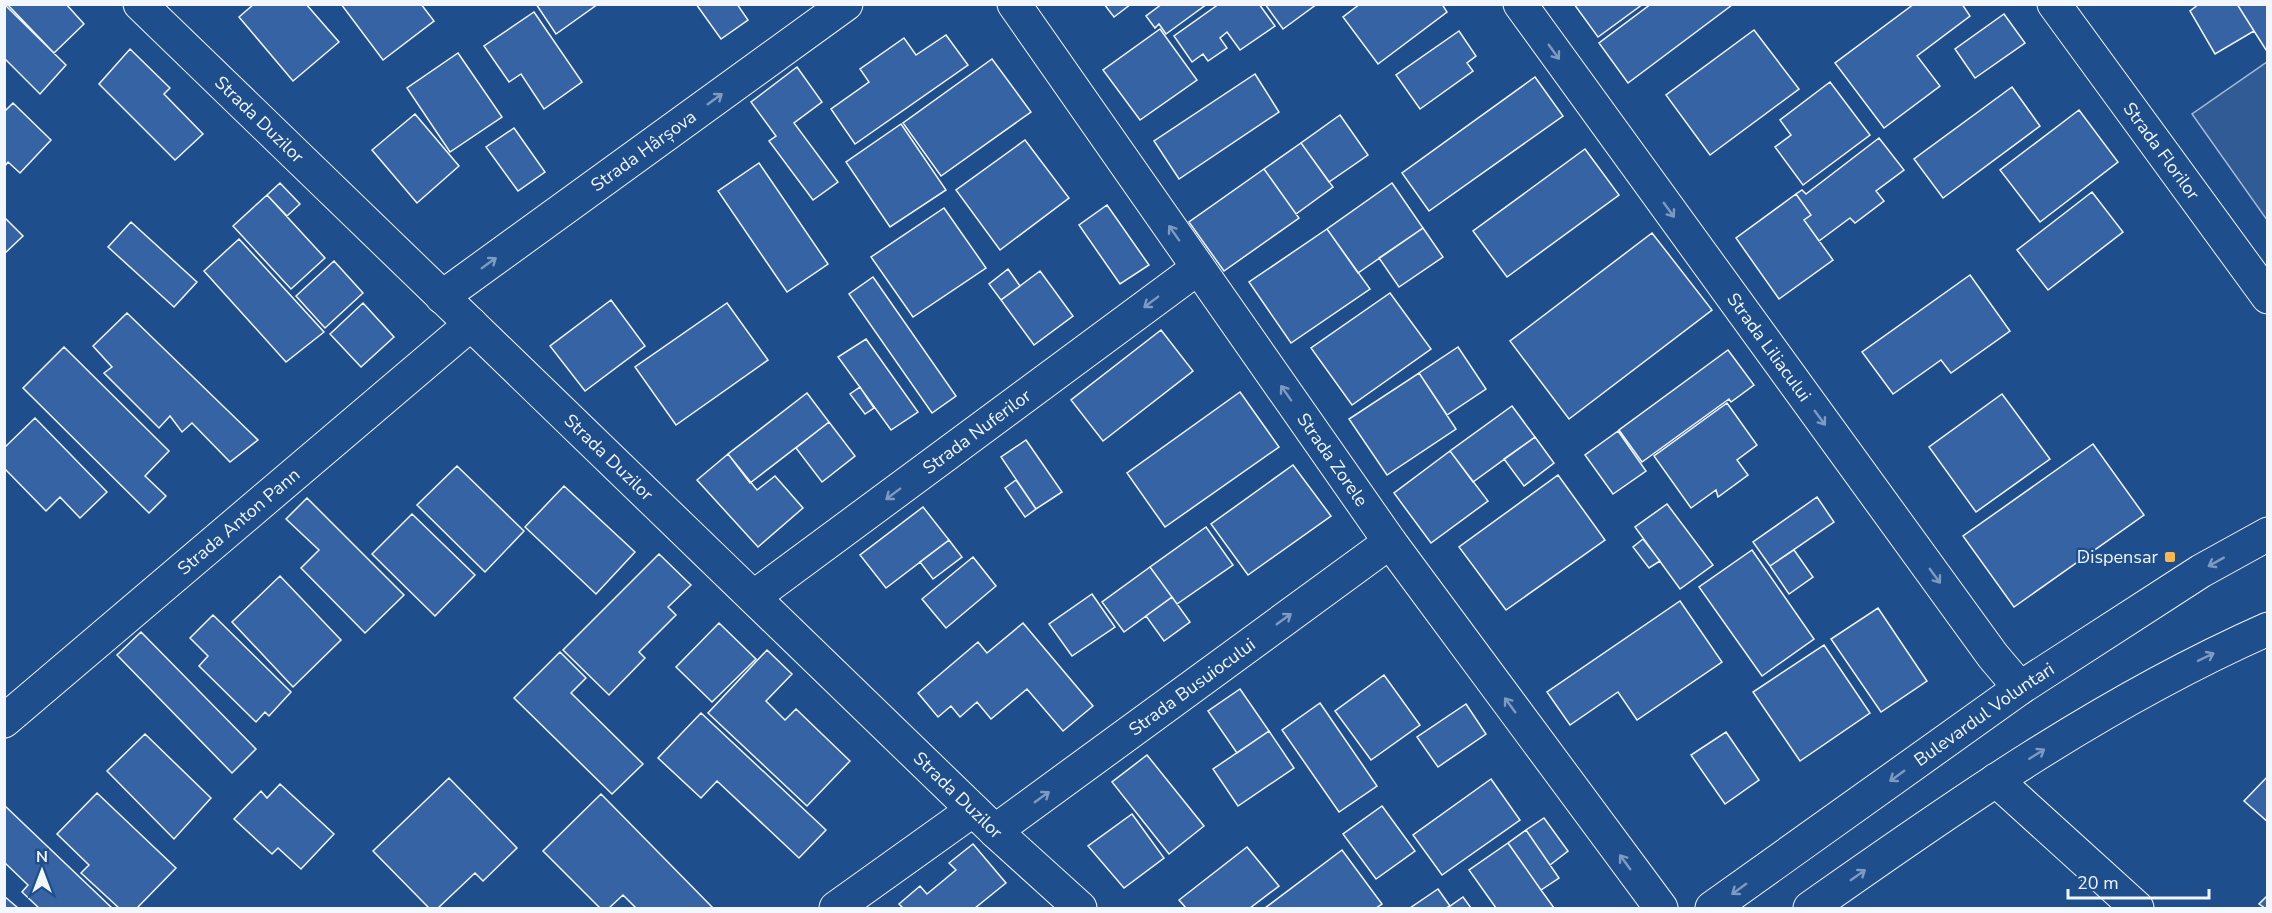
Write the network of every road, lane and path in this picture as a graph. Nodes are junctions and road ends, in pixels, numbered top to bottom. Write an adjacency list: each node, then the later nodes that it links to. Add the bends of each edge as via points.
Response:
1 (140, 4): 7 (main road, Strada Duzilor)
2 (846, 4): 7 (main road, Strada Hârșova, one-way to 2)
3 (1014, 4): 6 (main road, Strada Zorele, one-way to 3)
4 (1520, 4): 14 (main road, Strada Liliacului, one-way to 14, via 1979,637)
5 (2054, 4): 8 (main road, Strada Florilor)
6 (1198, 268): 11 (main road, Strada Zorele, one-way to 6); 12 (main road, Strada Nuferilor, one-way to 12)
7 (442, 297): 9 (main road, Strada Duzilor)
8 (2268, 297)
9 (471, 324): 12 (main road, Strada Duzilor); 15 (main road, Strada Anton Pann)
10 (2268, 534): 14 (main road, Bulevardul Voluntari, one-way to 14, via 2201,571)
11 (1390, 542): 17 (main road, Strada Busuiocului, one-way to 11); 20 (main road, Strada Zorele, one-way to 11)
12 (755, 596): 17 (main road, Strada Duzilor)
13 (2268, 629): 16 (main road, one-way to 13, via 2202,658)
14 (2020, 688): 21 (main road, Bulevardul Voluntari, one-way to 21)
15 (4, 720)
16 (1996, 780): 22 (main road, one-way to 16); 23 (main road)
17 (984, 820): 18 (main road, Strada Busuiocului); 19 (main road, Strada Duzilor)
18 (836, 909)
19 (1080, 909)
20 (1661, 909)
21 (1712, 909)
22 (1810, 909)
23 (2137, 909)

